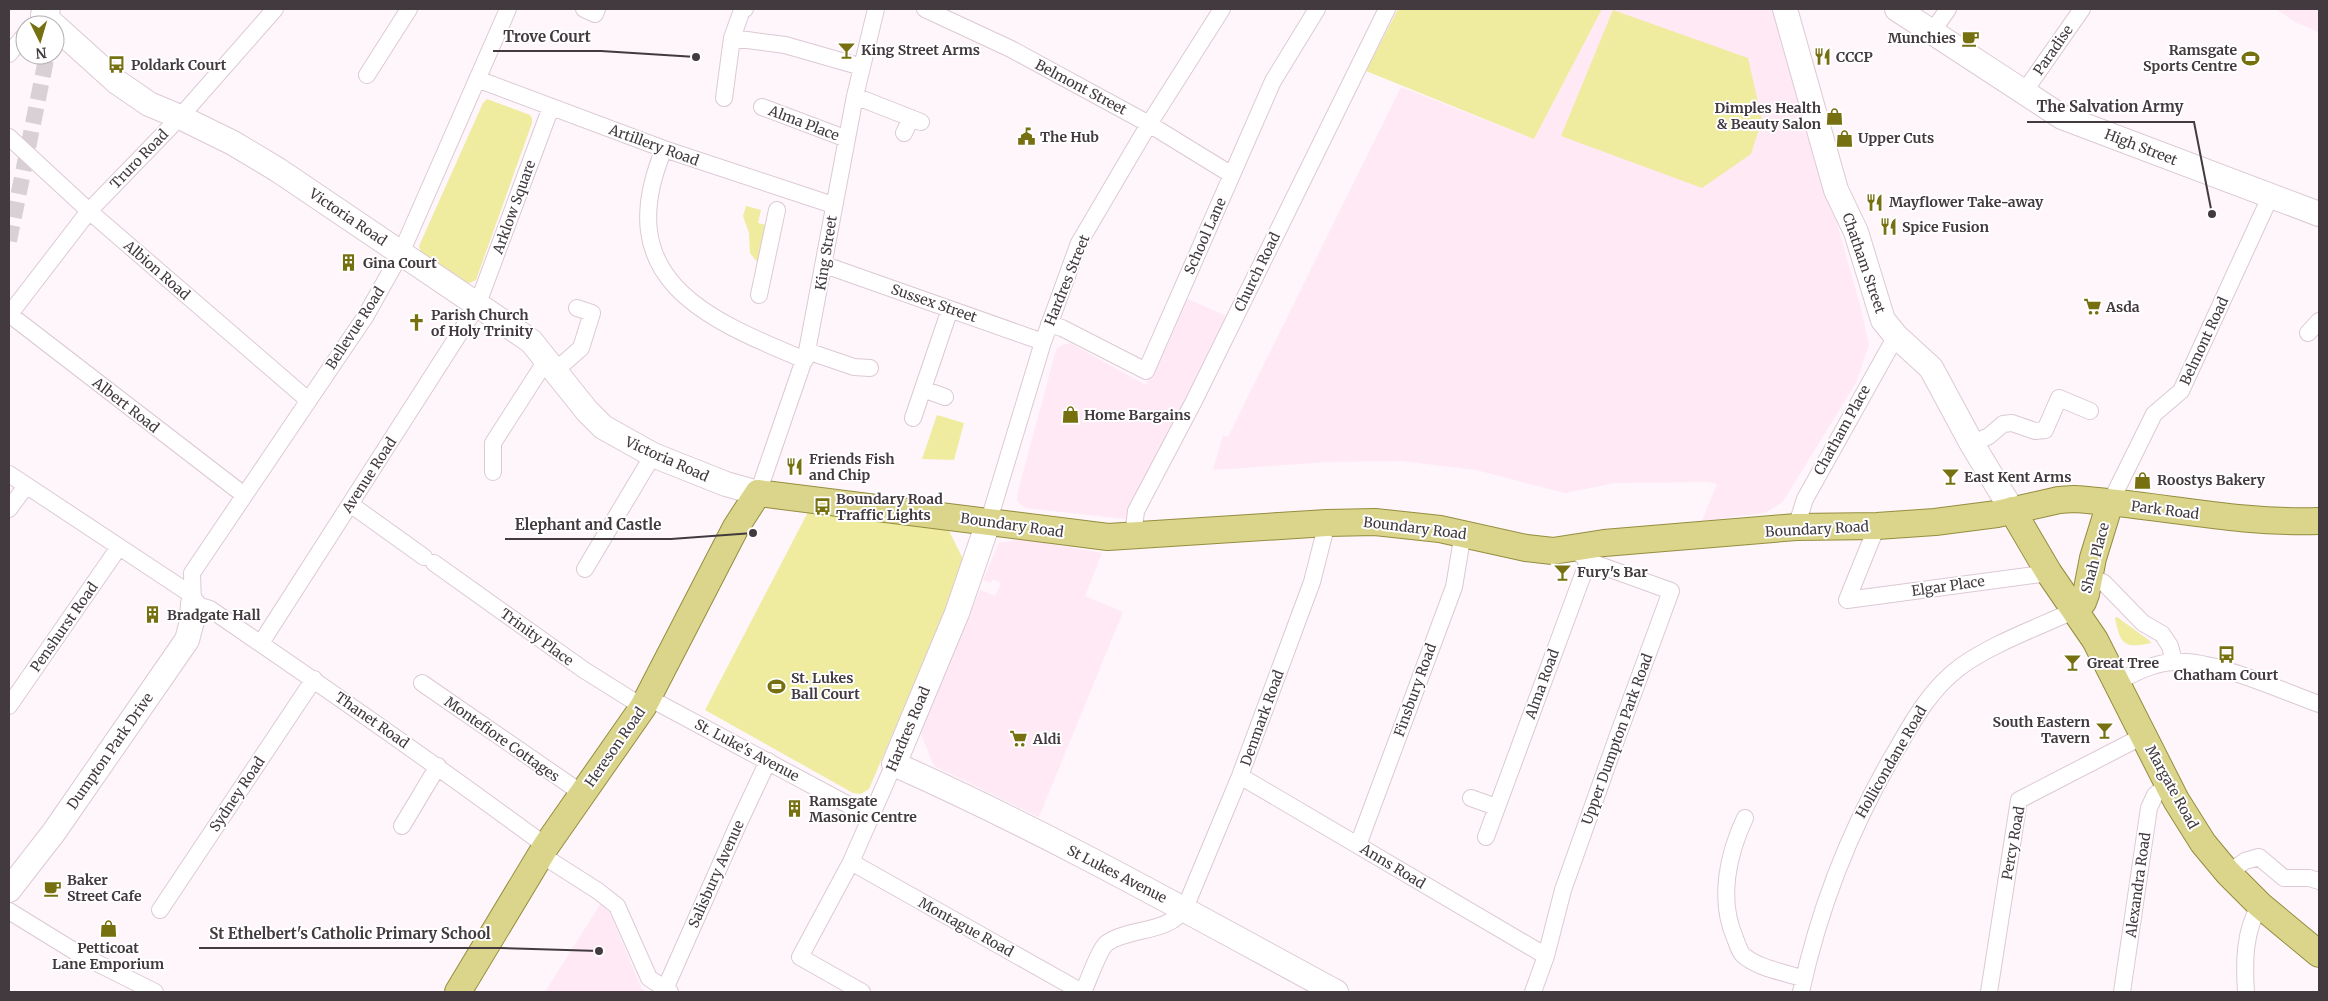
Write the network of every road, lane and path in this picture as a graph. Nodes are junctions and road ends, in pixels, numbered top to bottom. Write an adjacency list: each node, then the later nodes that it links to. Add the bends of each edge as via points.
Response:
1 (273, 9): 27 (street, Truro Road)
2 (409, 9): 20 (street)
3 (508, 9): 21 (street, Bellevue Road)
4 (584, 9): 5 (street, via 595,14)
5 (597, 9)
6 (745, 9): 18 (street)
7 (876, 9): 19 (street, King Street)
8 (1222, 9): 28 (street, Hardres Street)
9 (1316, 9): 33 (street, School Lane, via 1273,81)
10 (1387, 9): 74 (street, Church Road, via 1136,512)
11 (1785, 9): 47 (street, Chatham Street, via 1836,190 1856,232 1883,320)
12 (1898, 9): 16 (street, High Street)
13 (1948, 9): 16 (street)
14 (2082, 9): 22 (street, Paradise)
15 (935, 11): 28 (street, Belmont Street)
16 (1932, 32): 22 (street, High Street)
17 (65, 36): 27 (street, Victoria Road, via 117,82 149,104)
18 (732, 38): 19 (street, via 785,45); 24 (street)
19 (862, 66): 23 (street, King Street)
20 (367, 75)
21 (477, 79): 25 (street, Artillery Road); 39 (street, Bellevue Road)
22 (2024, 92): 34 (street, High Street, via 2062,117)
23 (855, 96): 29 (street, via 916,120); 31 (street, King Street)
24 (724, 98)
25 (551, 107): 32 (street, Artillery Road); 42 (street, Arklow Square)
26 (762, 107): 31 (street, Alma Place)
27 (180, 117): 37 (street, Truro Road); 39 (street, Victoria Road, via 278,170)
28 (1149, 124): 33 (street, Belmont Street); 46 (street, Hardres Street, via 1079,243)
29 (904, 133)
30 (9, 137): 37 (street, Albion Road)
31 (847, 139): 35 (street, King Street)
32 (664, 149): 35 (street, Artillery Road); 49 (street, via 653,179 647,217 650,241 672,284 685,298 722,323 750,337)
33 (1232, 174): 46 (street, School Lane, via 1146,371)
34 (2271, 195): 38 (street, High Street); 64 (street, Belmont Road, via 2181,391 2154,414)
35 (833, 205): 40 (street, King Street)
36 (777, 210): 41 (street)
37 (89, 211): 45 (street, Truro Road); 54 (street, Albion Road)
38 (2319, 214)
39 (401, 253): 42 (street, Victoria Road); 54 (street, Bellevue Road, via 365,317)
40 (825, 265): 44 (street, Sussex Street); 49 (street, King Street)
41 (759, 295)
42 (477, 306): 50 (street, Victoria Road, via 531,341); 65 (street, Avenue Road)
43 (577, 308): 50 (street, via 592,314 581,348)
44 (950, 308): 48 (street, Sussex Street); 52 (street)
45 (9, 315): 63 (street, Albert Road)
46 (1049, 324): 48 (street, Hardres Street)
47 (1896, 336): 57 (street, Chatham Street, via 1931,368); 72 (street, Chatham Place, via 1805,498)
48 (1043, 342): 68 (street, Hardres Street)
49 (806, 356): 51 (street); 62 (street, King Street)
50 (551, 365): 58 (street, Victoria Road, via 603,427); 59 (street, via 493,443)
51 (870, 368)
52 (923, 390): 53 (street); 56 (street)
53 (945, 397)
54 (308, 400): 63 (street, Bellevue Road)
55 (2090, 411): 57 (street, via 2059,398 2045,430 2003,424)
56 (913, 418)
57 (1972, 444): 67 (street, Chatham Street)
58 (653, 455): 62 (street, Victoria Road); 77 (street)
59 (493, 472)
60 (9, 474): 61 (street, Thanet Road)
61 (26, 486): 66 (street); 75 (street, Thanet Road)
62 (758, 493): 68 (main road, Boundary Road); 86 (main road, Hereson Road, via 736,527)
63 (244, 495): 80 (street, Bellevue Road, via 192,573)
64 (2110, 503): 67 (main road, Park Road, via 2066,499); 69 (main road, Park Road, via 2234,518); 78 (main road, Shah Place)
65 (350, 504): 81 (street, Avenue Road); 86 (street, Trinity Place, via 584,670)
66 (9, 509)
67 (2012, 510): 71 (main road, Boundary Road, via 1942,521); 79 (main road, Chatham Street)
68 (989, 520): 74 (main road, Boundary Road, via 1084,535); 91 (street, Hardres Road, via 957,613)
69 (2319, 521)
70 (1327, 523): 73 (main road, Boundary Road, via 1383,522); 74 (main road, Boundary Road); 93 (street, Denmark Road, via 1314,578)
71 (1877, 526): 72 (main road, Boundary Road); 79 (street, Elgar Place, via 1847,600)
72 (1796, 527): 76 (main road, Boundary Road, via 1604,543)
73 (1463, 533): 76 (main road, Boundary Road, via 1543,550); 102 (street, Finsbury Road, via 1454,587)
74 (1132, 537)
75 (119, 548): 80 (street, Thanet Road); 88 (street, Penshurst Road)
76 (1580, 554): 97 (street, Alma Road); 113 (street, Upper Dumpton Park Road, via 1671,590 1566,881)
77 (585, 569)
78 (2089, 576): 79 (main road, Shah Place, via 2083,602); 82 (street, via 2104,583 2143,623 2162,634 2170,646)
79 (2062, 591): 84 (main road, Margate Road, via 2095,640); 114 (street, Hollicondane Road, via 1968,661 1924,704 1872,790 1851,835 1819,925)
80 (193, 599): 81 (street, Thanet Road); 107 (street, Dumpton Park Drive, via 188,640 54,832)
81 (261, 643): 83 (street, Thanet Road)
82 (2174, 662): 84 (street, via 2147,668); 87 (street, via 2202,663)
83 (314, 679): 92 (street, Thanet Road); 110 (street, Sydney Road)
84 (2116, 682): 89 (main road, Margate Road)
85 (422, 683): 95 (street, Montefiore Cottages)
86 (646, 703): 90 (street, St. Luke's Avenue); 95 (main road, Hereson Road)
87 (2319, 704)
88 (9, 706)
89 (2144, 736): 94 (main road, Margate Road); 122 (street, Percy Road, via 2019,800)
90 (768, 761): 98 (street, St. Luke's Avenue); 115 (street, Salisbury Avenue)
91 (894, 764): 98 (street, Hardres Road); 109 (street, St Lukes Avenue, via 951,789)
92 (438, 766): 100 (street); 103 (street, Thanet Road)
93 (1240, 776): 102 (street, Anns Road); 109 (street, Denmark Road)
94 (2168, 784): 105 (main road, Margate Road, via 2203,843); 123 (street, Alexandra Road, via 2155,795 2149,808)
95 (582, 794): 103 (main road, Hereson Road)
96 (1471, 798): 97 (street)
97 (1496, 807): 101 (street, Alma Road)
98 (871, 817): 104 (street, Hardres Road)
99 (1745, 818): 114 (street, via 1731,856 1726,882 1731,930 1742,954)
100 (403, 826)
101 (1486, 837)
102 (1358, 845): 113 (street, Anns Road)
103 (543, 850): 115 (street, Thanet Road, via 617,906 649,978); 117 (main road, Hereson Road)
104 (851, 862): 118 (street, Hardres Road, via 800,957); 119 (street, Montague Road)
105 (2228, 873): 106 (street, via 2245,861 2259,857 2284,878); 108 (main road, Margate Road)
106 (2319, 881)
107 (9, 890)
108 (2260, 905): 112 (main road, Margate Road); 124 (street, via 2252,923 2245,957)
109 (1185, 908): 119 (street, via 1180,916 1160,926 1105,944); 120 (street, St Lukes Avenue)
110 (160, 910)
111 (9, 911): 116 (street, via 78,954)
112 (2319, 954)
113 (1546, 956): 121 (street, Upper Dumpton Park Road)
114 (1803, 985)
115 (668, 990)
116 (155, 992)
117 (458, 992)
118 (862, 992)
119 (1082, 992)
120 (1336, 992)
121 (1533, 992)
122 (1988, 992)
123 (2122, 992)
124 (2246, 992)

